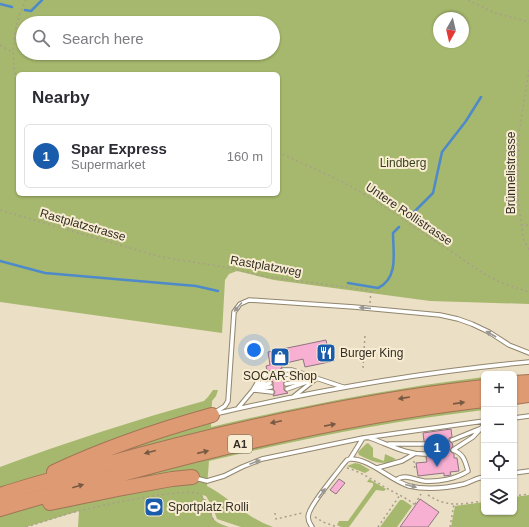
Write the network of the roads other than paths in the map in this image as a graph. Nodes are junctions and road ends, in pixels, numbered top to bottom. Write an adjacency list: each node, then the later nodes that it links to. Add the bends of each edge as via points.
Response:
1 (529, 353): 24 (lane, one-way to 24, via 458,319 428,314 249,300 240,304 233,317 228,401)
2 (529, 362): 15 (lane)
3 (283, 370): 7 (lane, via 292,370)
4 (268, 373): 17 (lane, via 260,378)
5 (284, 374): 7 (lane)
6 (269, 378): 17 (lane)
7 (317, 378): 8 (lane); 12 (lane); 15 (lane); 16 (lane); 21 (lane)
8 (285, 379)
9 (529, 382): 11 (highway)
10 (270, 383): 17 (lane)
11 (517, 383)
12 (286, 384)
13 (481, 386): 44 (highway, A1, one-way to 44, via 364,404 262,425)
14 (271, 387): 17 (lane)
15 (343, 387): 21 (lane)
16 (287, 389)
17 (253, 390): 18 (lane); 23 (lane)
18 (272, 392)
19 (529, 395): 20 (highway)
20 (517, 397)
21 (291, 398): 23 (lane)
22 (481, 400): 46 (highway, A1, one-way to 22, via 152,465 286,433)
23 (238, 409): 24 (lane)
24 (212, 415): 44 (highway, A1, via 162,429 88,456)
25 (529, 416): 26 (lane)
26 (517, 418)
27 (481, 421): 30 (lane)
28 (481, 426): 32 (lane)
29 (481, 427): 43 (lane, via 473,437 453,450 462,455 468,471 460,476 427,481 405,476)
30 (369, 437): 31 (lane); 33 (lane)
31 (363, 438): 37 (lane); 41 (lane, one-way to 31, via 207,481 262,459)
32 (452, 440)
33 (386, 444): 34 (lane); 35 (lane)
34 (424, 444)
35 (414, 454): 36 (lane); 38 (lane, via 402,461)
36 (426, 454)
37 (350, 459): 38 (lane, via 360,460); 47 (lane, one-way to 37, via 309,513 342,466)
38 (377, 468): 43 (lane)
39 (529, 471): 40 (lane)
40 (517, 473)
41 (192, 477): 46 (highway, A1, via 28,508)
42 (481, 477): 43 (lane, one-way to 42, via 410,486 430,488 463,484)
43 (396, 480)
44 (15, 490): 45 (highway, A1)
45 (0, 495)
46 (0, 509)
47 (312, 527)

